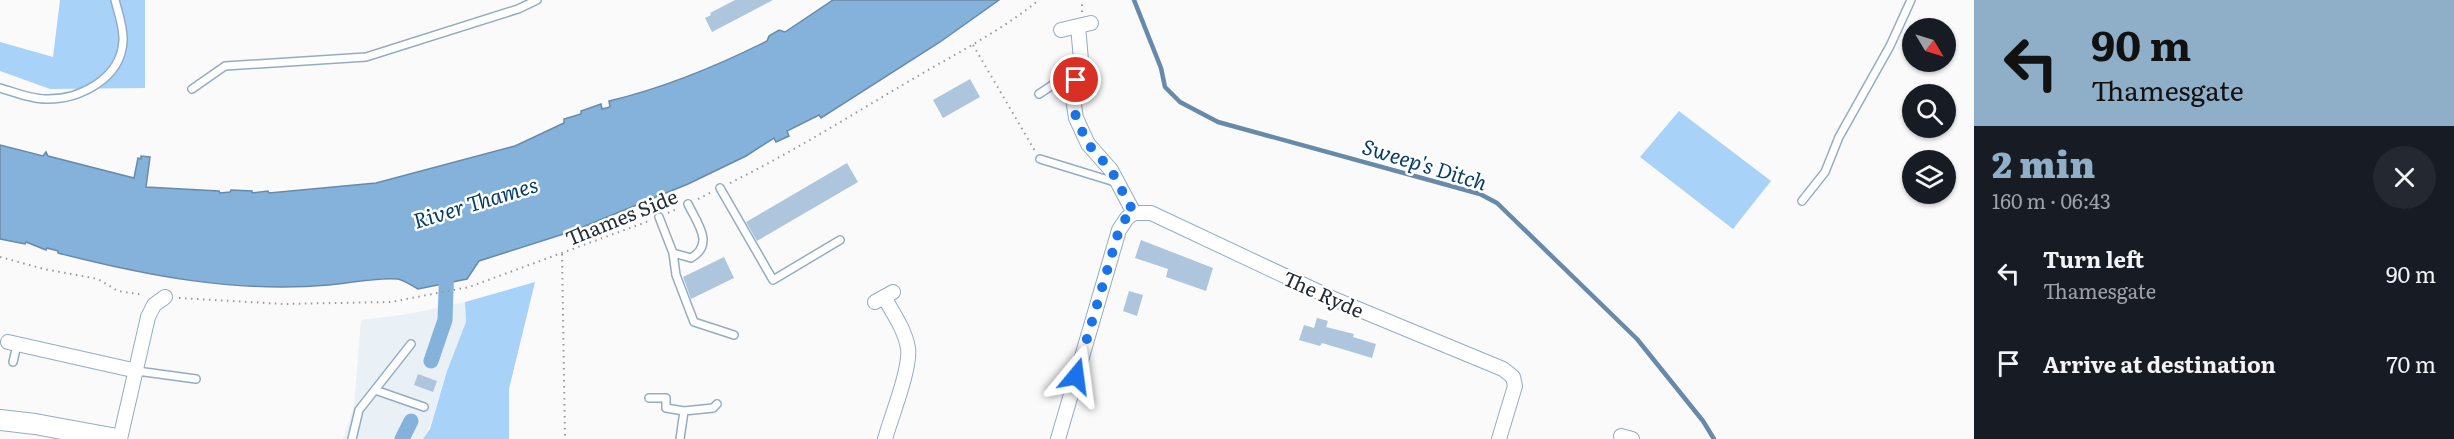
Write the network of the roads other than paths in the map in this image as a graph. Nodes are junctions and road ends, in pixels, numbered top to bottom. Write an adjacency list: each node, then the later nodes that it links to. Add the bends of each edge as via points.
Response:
1 (115, 0): 6 (lane, via 124,40 118,62 108,76 89,90 44,99)
2 (537, 0): 7 (lane, via 366,57 225,66)
3 (1911, 0): 12 (lane, via 1839,137 1825,172)
4 (1061, 30): 5 (street, via 1085,24)
5 (1076, 80): 8 (lane, via 1063,78); 10 (street, via 1072,93 1076,118 1088,144)
6 (0, 88)
7 (192, 89)
8 (1039, 94)
9 (1040, 159): 10 (lane)
10 (1120, 184): 14 (street)
11 (720, 188): 16 (lane, via 773,280)
12 (1802, 201)
13 (688, 204): 17 (lane, via 704,247 691,258)
14 (1134, 213): 36 (street, via 1119,230); 37 (street, The Ryde, via 1150,213 1336,300 1503,369 1513,377 1515,386)
15 (659, 217): 17 (lane)
16 (840, 240)
17 (673, 253): 20 (lane, via 676,275 694,322)
18 (165, 297): 24 (street, via 147,317)
19 (884, 297): 35 (street, via 904,333 908,349)
20 (734, 335)
21 (12, 344): 23 (lane); 24 (street)
22 (411, 344): 26 (lane)
23 (13, 362)
24 (136, 370): 25 (lane); 32 (street)
25 (196, 379)
26 (375, 390): 29 (lane); 33 (lane, via 359,410)
27 (649, 398): 30 (lane, via 666,398 666,408)
28 (717, 404): 30 (lane)
29 (424, 407)
30 (684, 411): 34 (lane)
31 (0, 420): 32 (main road)
32 (118, 439)
33 (352, 439)
34 (680, 439)
35 (885, 439)
36 (1058, 439)
37 (1499, 439)

